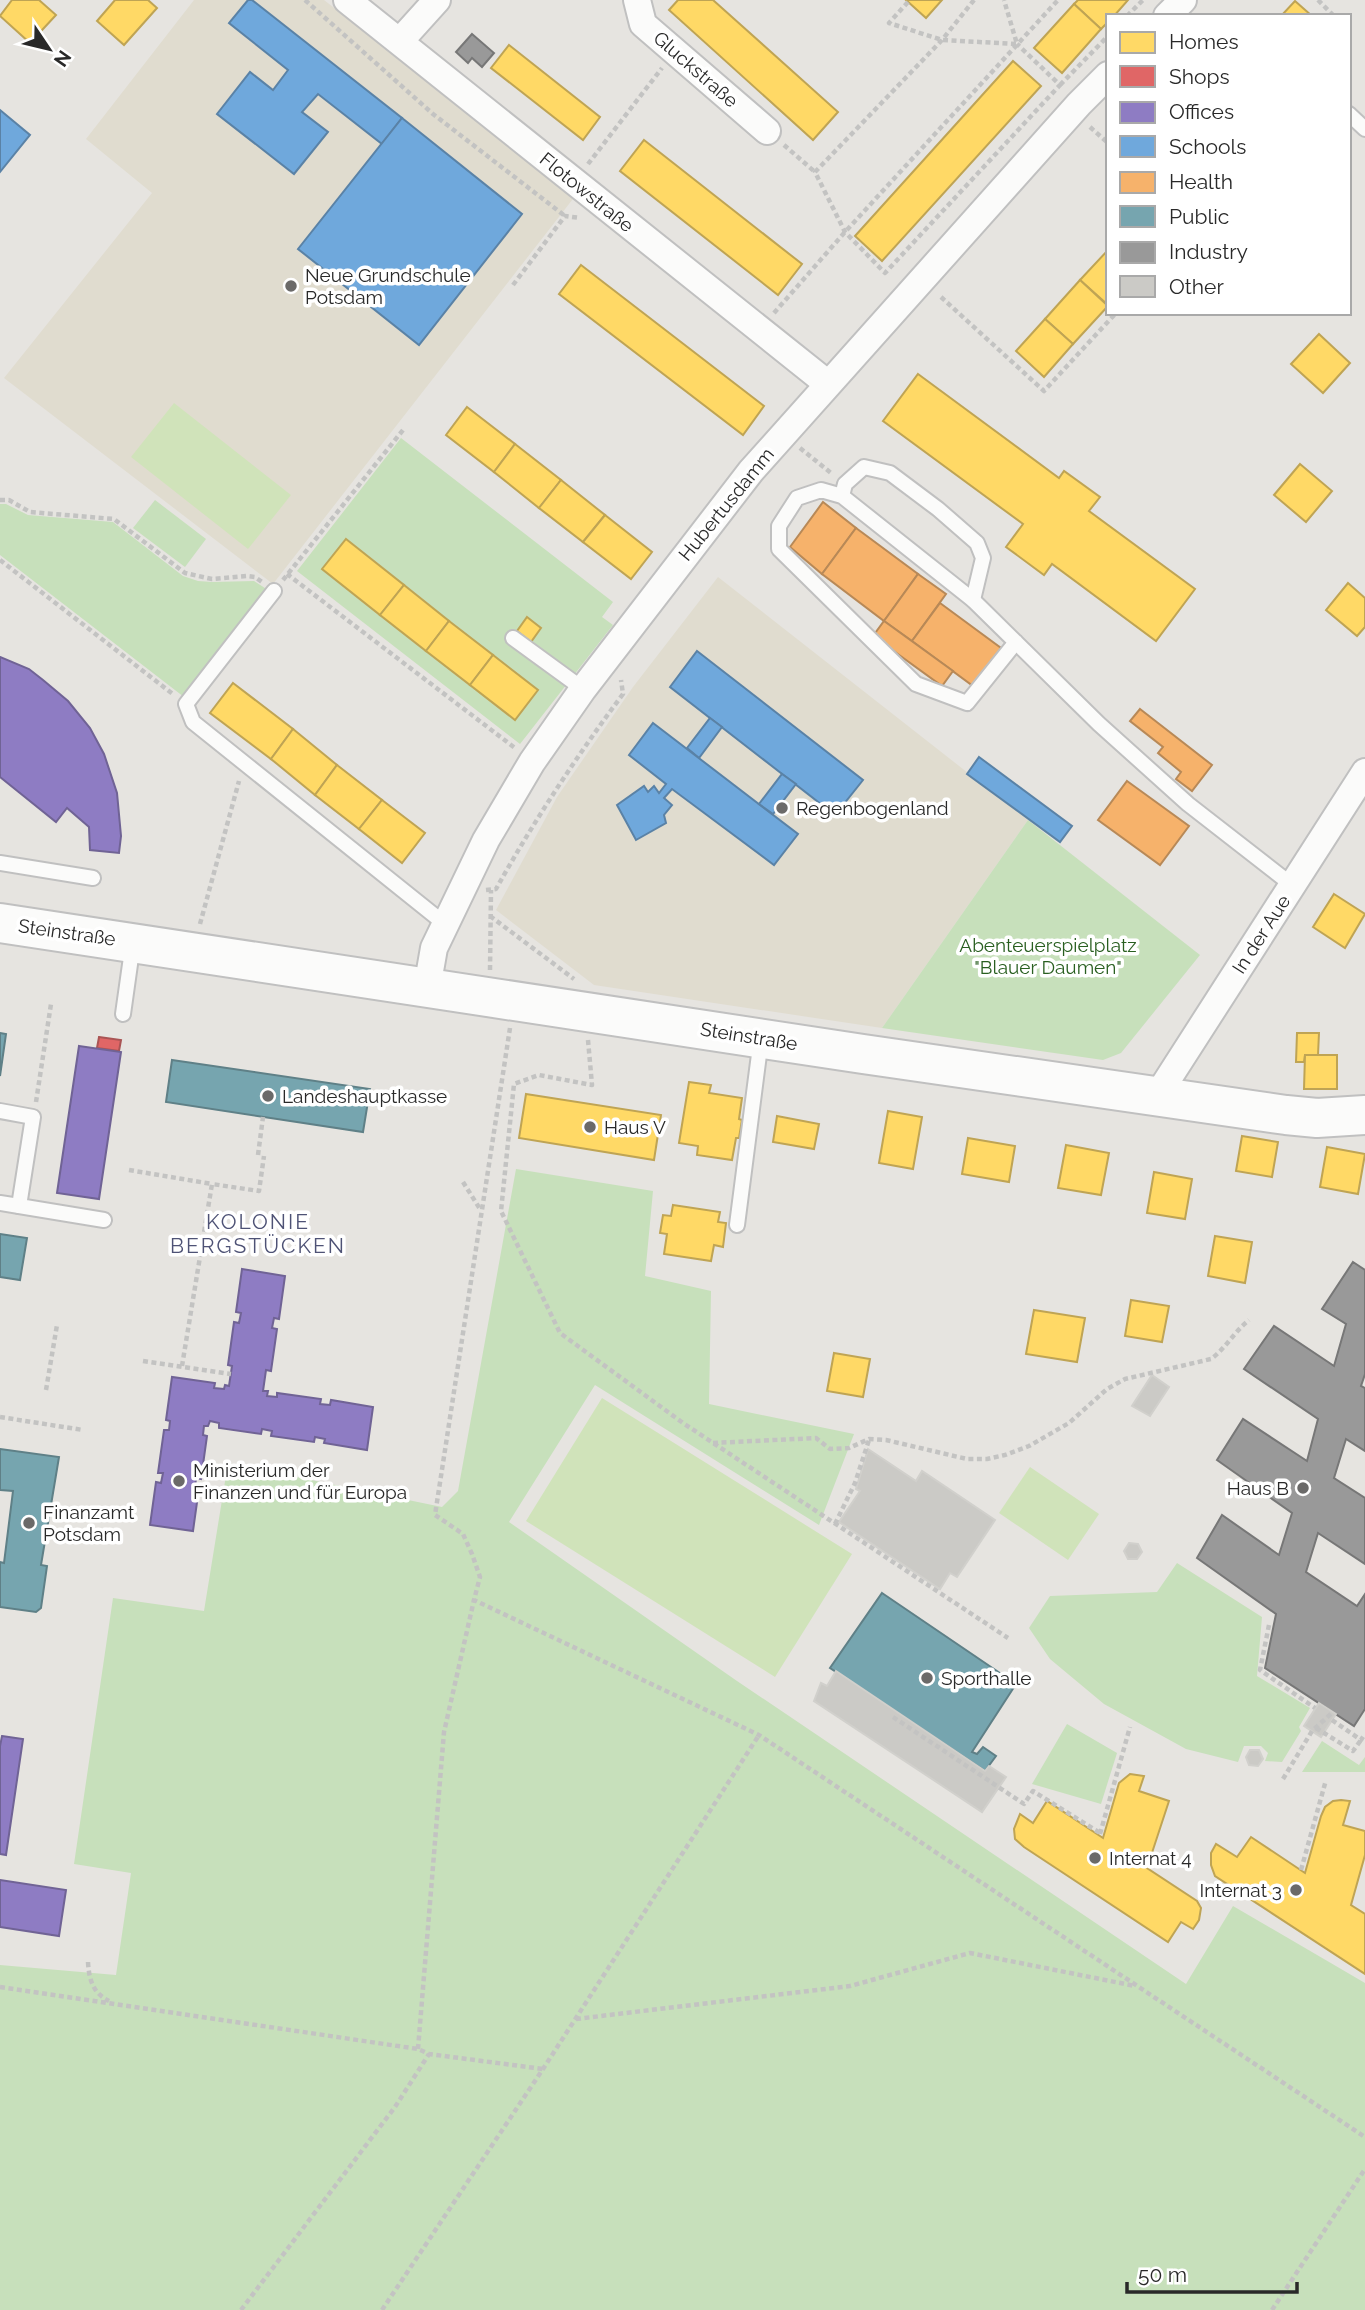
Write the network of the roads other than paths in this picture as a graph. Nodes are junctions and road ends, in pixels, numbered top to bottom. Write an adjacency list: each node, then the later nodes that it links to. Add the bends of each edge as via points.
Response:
1 (347, 0): 6 (street, Flotowstraße)
2 (436, 0): 6 (street)
3 (637, 0): 10 (street, Gluckstraße, via 643,24)
4 (1183, 0): 5 (street)
5 (1169, 14)
6 (400, 41): 11 (street, Flotowstraße)
7 (1106, 77): 11 (street, Hubertusdamm)
8 (1351, 116): 9 (lane)
9 (1365, 129)
10 (767, 131)
11 (828, 384): 17 (street, Hubertusdamm, via 751,471)
12 (843, 490): 14 (lane); 14 (lane, via 864,467 890,472 938,509 977,543 983,558); 16 (lane, via 797,498 779,526 779,549 916,684 967,703)
13 (274, 592): 23 (lane, via 186,704 193,722)
14 (974, 600): 16 (lane)
15 (513, 638): 17 (lane)
16 (1016, 642): 21 (lane, via 1188,804)
17 (583, 689): 23 (street, Hubertusdamm, via 486,839)
18 (1365, 772): 21 (street, In der Aue)
19 (0, 863): 20 (lane)
20 (93, 878)
21 (1292, 885): 28 (street, In der Aue)
22 (0, 923): 24 (street, Steinstraße)
23 (445, 924): 25 (street, Hubertusdamm, via 434,948)
24 (134, 942): 25 (street, Steinstraße); 26 (lane, Steinstraße)
25 (426, 988): 27 (street, Steinstraße)
26 (123, 1014)
27 (761, 1038): 28 (street, Steinstraße); 34 (lane)
28 (1157, 1096): 30 (street, Steinstraße, via 1317,1118)
29 (0, 1111): 32 (lane, via 33,1117)
30 (1365, 1115)
31 (0, 1203): 32 (lane)
32 (19, 1206): 33 (lane)
33 (104, 1220)
34 (737, 1225)

